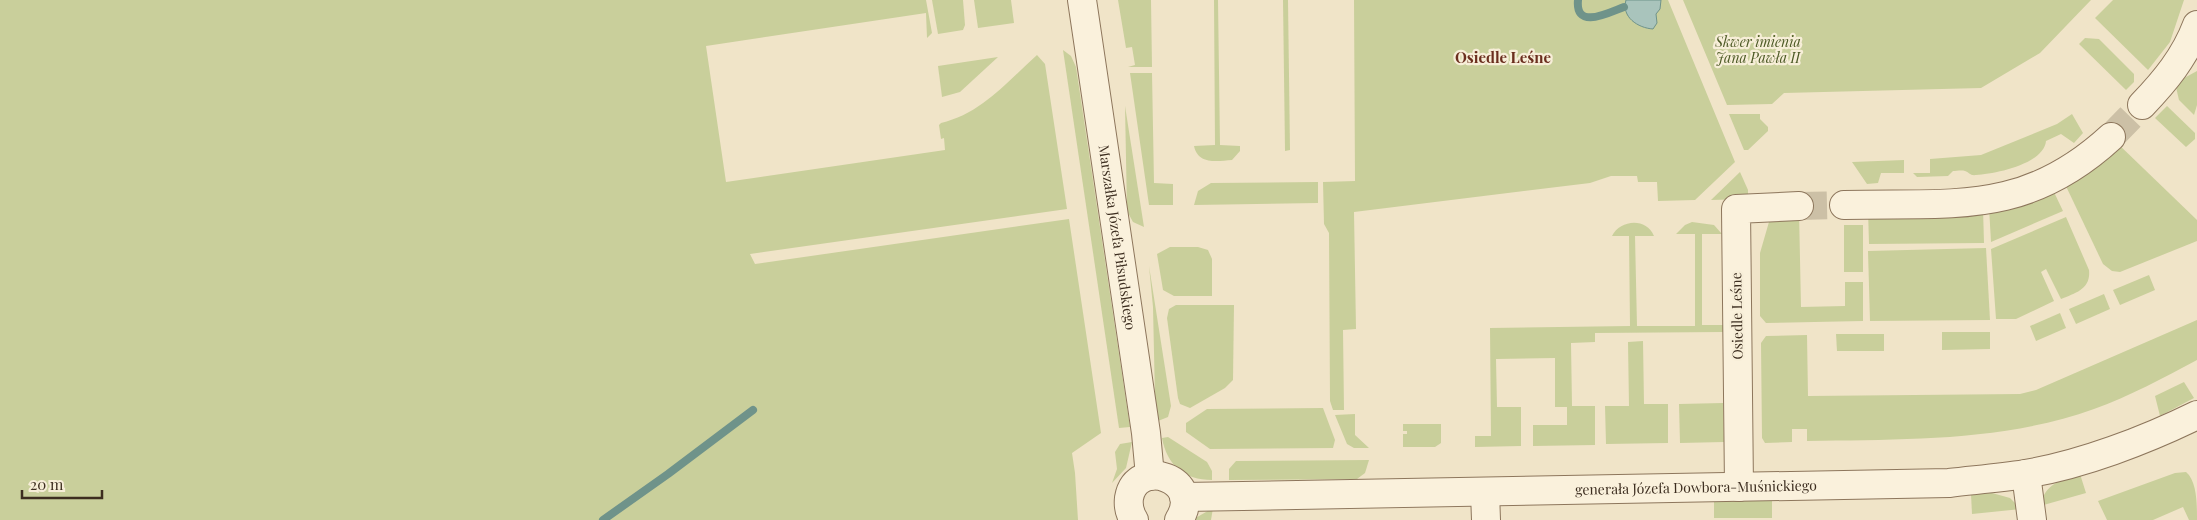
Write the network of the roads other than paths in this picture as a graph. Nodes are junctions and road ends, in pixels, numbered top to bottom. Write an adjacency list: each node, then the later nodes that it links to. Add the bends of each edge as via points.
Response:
1 (1082, 0): 9 (street, Marszałka Józefa Piłsudskiego)
2 (2197, 25): 3 (street, via 2176,66)
3 (2142, 105)
4 (2111, 137): 5 (street, via 2088,158 2056,178 2017,194 1975,203)
5 (1844, 204)
6 (1799, 206): 10 (street, Osiedle Leśne, via 1736,209)
7 (2197, 415): 8 (street, generała Józefa Dowbora-Muśnickiego, via 2096,456)
8 (2026, 474): 10 (street, generała Józefa Dowbora-Muśnickiego, via 1949,483); 15 (street)
9 (1150, 476): 12 (street, via 1169,478 1179,486); 13 (street, via 1140,481 1130,494 1129,508)
10 (1738, 486): 11 (street, generała Józefa Dowbora-Muśnickiego)
11 (1485, 492): 12 (street, generała Józefa Dowbora-Muśnickiego); 14 (street)
12 (1181, 509)
13 (1134, 520)
14 (1486, 520)
15 (2032, 520)

